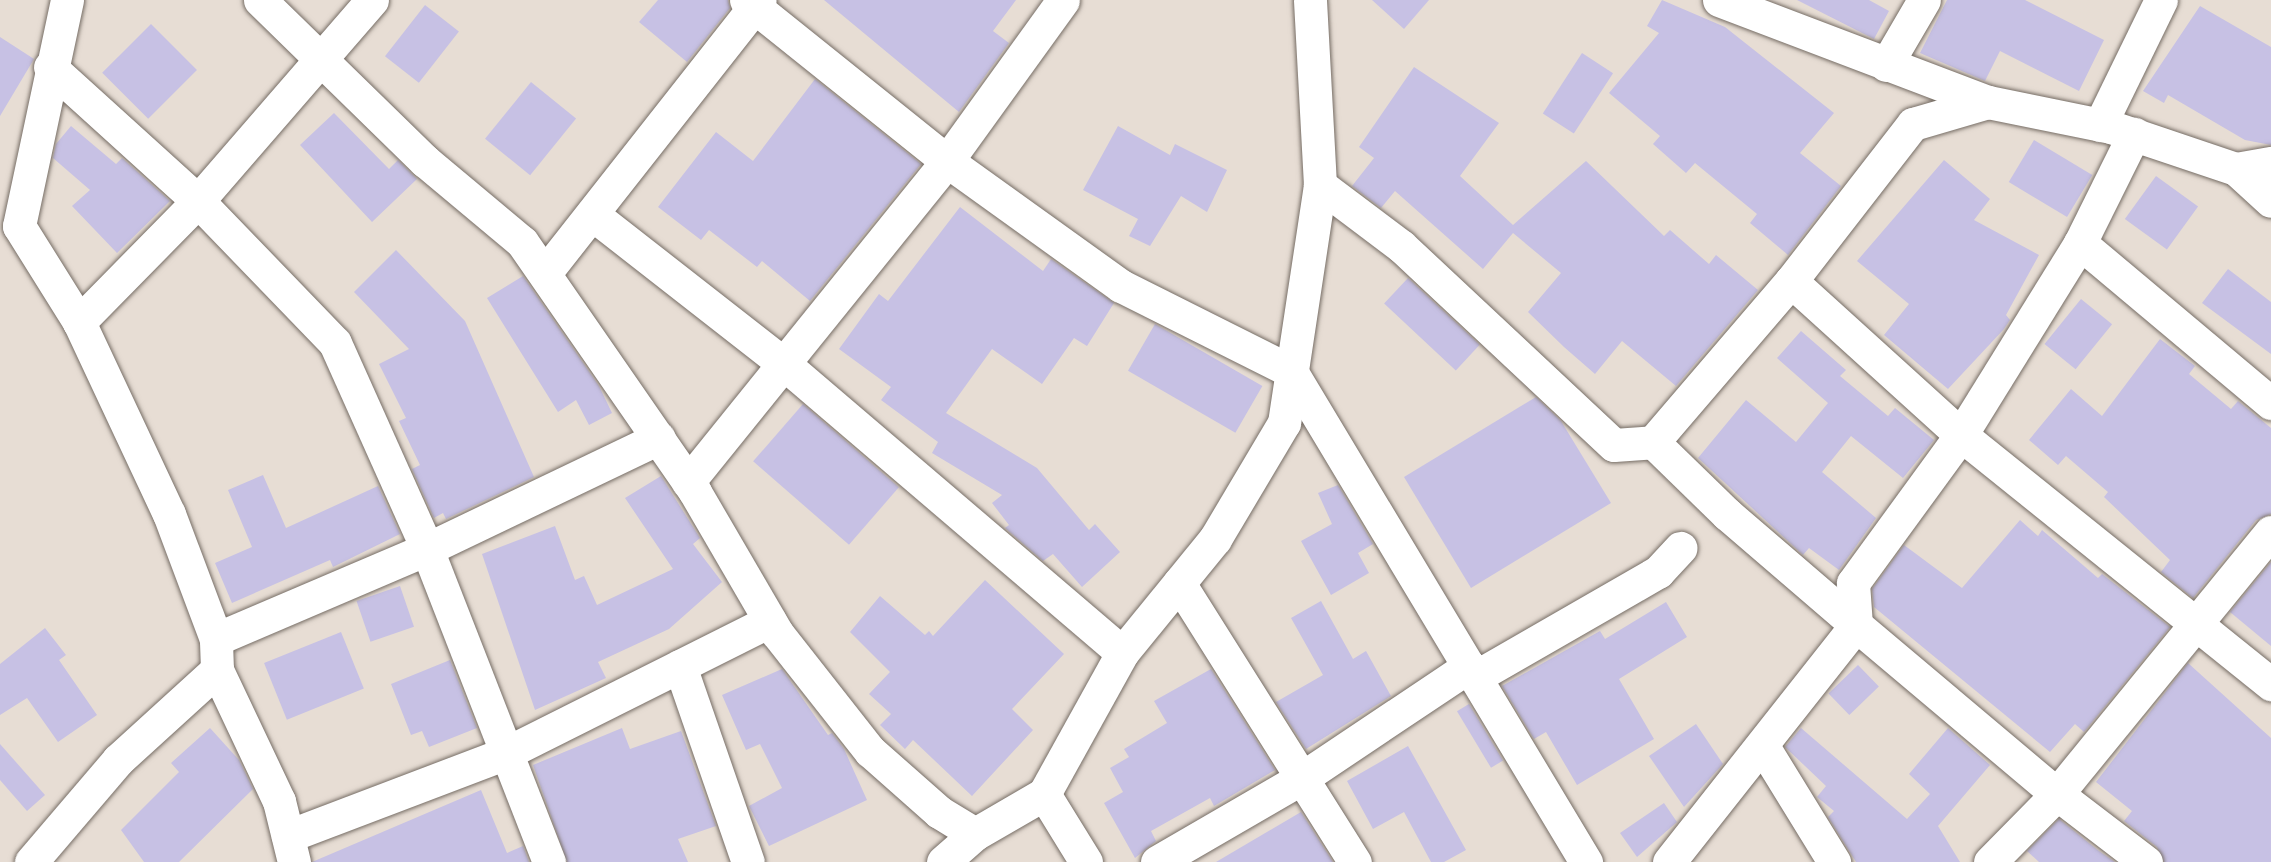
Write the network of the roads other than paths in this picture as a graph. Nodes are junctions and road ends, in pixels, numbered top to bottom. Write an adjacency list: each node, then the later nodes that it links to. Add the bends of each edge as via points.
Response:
1 (67, 0): 12 (street)
2 (260, 0): 10 (street)
3 (372, 0): 10 (street)
4 (1063, 0): 16 (street)
5 (1310, 0): 19 (street)
6 (1719, 0): 11 (street)
7 (1924, 0): 11 (street)
8 (2161, 0): 14 (street)
9 (754, 2): 16 (street); 22 (street)
10 (321, 59): 20 (street); 25 (street, via 425,161 522,242)
11 (1886, 65): 13 (street)
12 (50, 67): 20 (street); 23 (street)
13 (1988, 102): 14 (street); 26 (street, via 1913,124)
14 (2100, 125): 15 (street)
15 (2134, 134): 18 (street); 24 (street)
16 (947, 160): 28 (street); 29 (street, via 1121,286)
17 (2271, 164): 18 (street)
18 (2236, 169): 21 (street)
19 (1320, 185): 29 (street); 33 (street, via 1401,246 1614,445)
20 (198, 201): 27 (street); 37 (street, via 335,343)
21 (2271, 201)
22 (592, 214): 25 (street); 28 (street)
23 (10, 215): 27 (street)
24 (2080, 243): 30 (street); 31 (street)
25 (545, 273): 32 (street)
26 (1791, 281): 31 (street); 33 (street)
27 (80, 322): 42 (street, via 169,513)
28 (783, 363): 34 (street); 43 (street)
29 (1291, 371): 38 (street, via 1284,423 1215,539); 45 (street)
30 (2271, 403)
31 (1961, 435): 40 (street); 41 (street, via 1853,583)
32 (658, 438): 34 (street); 37 (street)
33 (1653, 442): 41 (street, via 1727,514)
34 (688, 482): 39 (street)
35 (2271, 532): 40 (street)
36 (1680, 548): 45 (street, via 1658,572 1477,676)
37 (427, 549): 42 (street); 48 (street)
38 (1179, 583): 43 (street); 49 (street)
39 (770, 621): 44 (street); 52 (street, via 870,751 939,812)
40 (2198, 623): 46 (street); 51 (street)
41 (1856, 625): 47 (street); 51 (street)
42 (216, 654): 53 (street, via 279,801); 54 (street)
43 (1122, 654): 50 (street)
44 (680, 666): 48 (street); 56 (street)
45 (1468, 666): 49 (street); 61 (street)
46 (2271, 684)
47 (1764, 748): 62 (street); 63 (street)
48 (507, 753): 53 (street); 55 (street)
49 (1302, 778): 59 (street); 60 (street)
50 (1044, 794): 52 (street); 58 (street)
51 (2057, 794): 64 (street); 65 (street)
52 (975, 834): 57 (street)
53 (292, 855)
54 (31, 862)
55 (549, 862)
56 (748, 862)
57 (944, 862)
58 (1086, 862)
59 (1157, 862)
60 (1355, 862)
61 (1586, 862)
62 (1669, 862)
63 (1834, 862)
64 (1990, 862)
65 (2146, 862)

